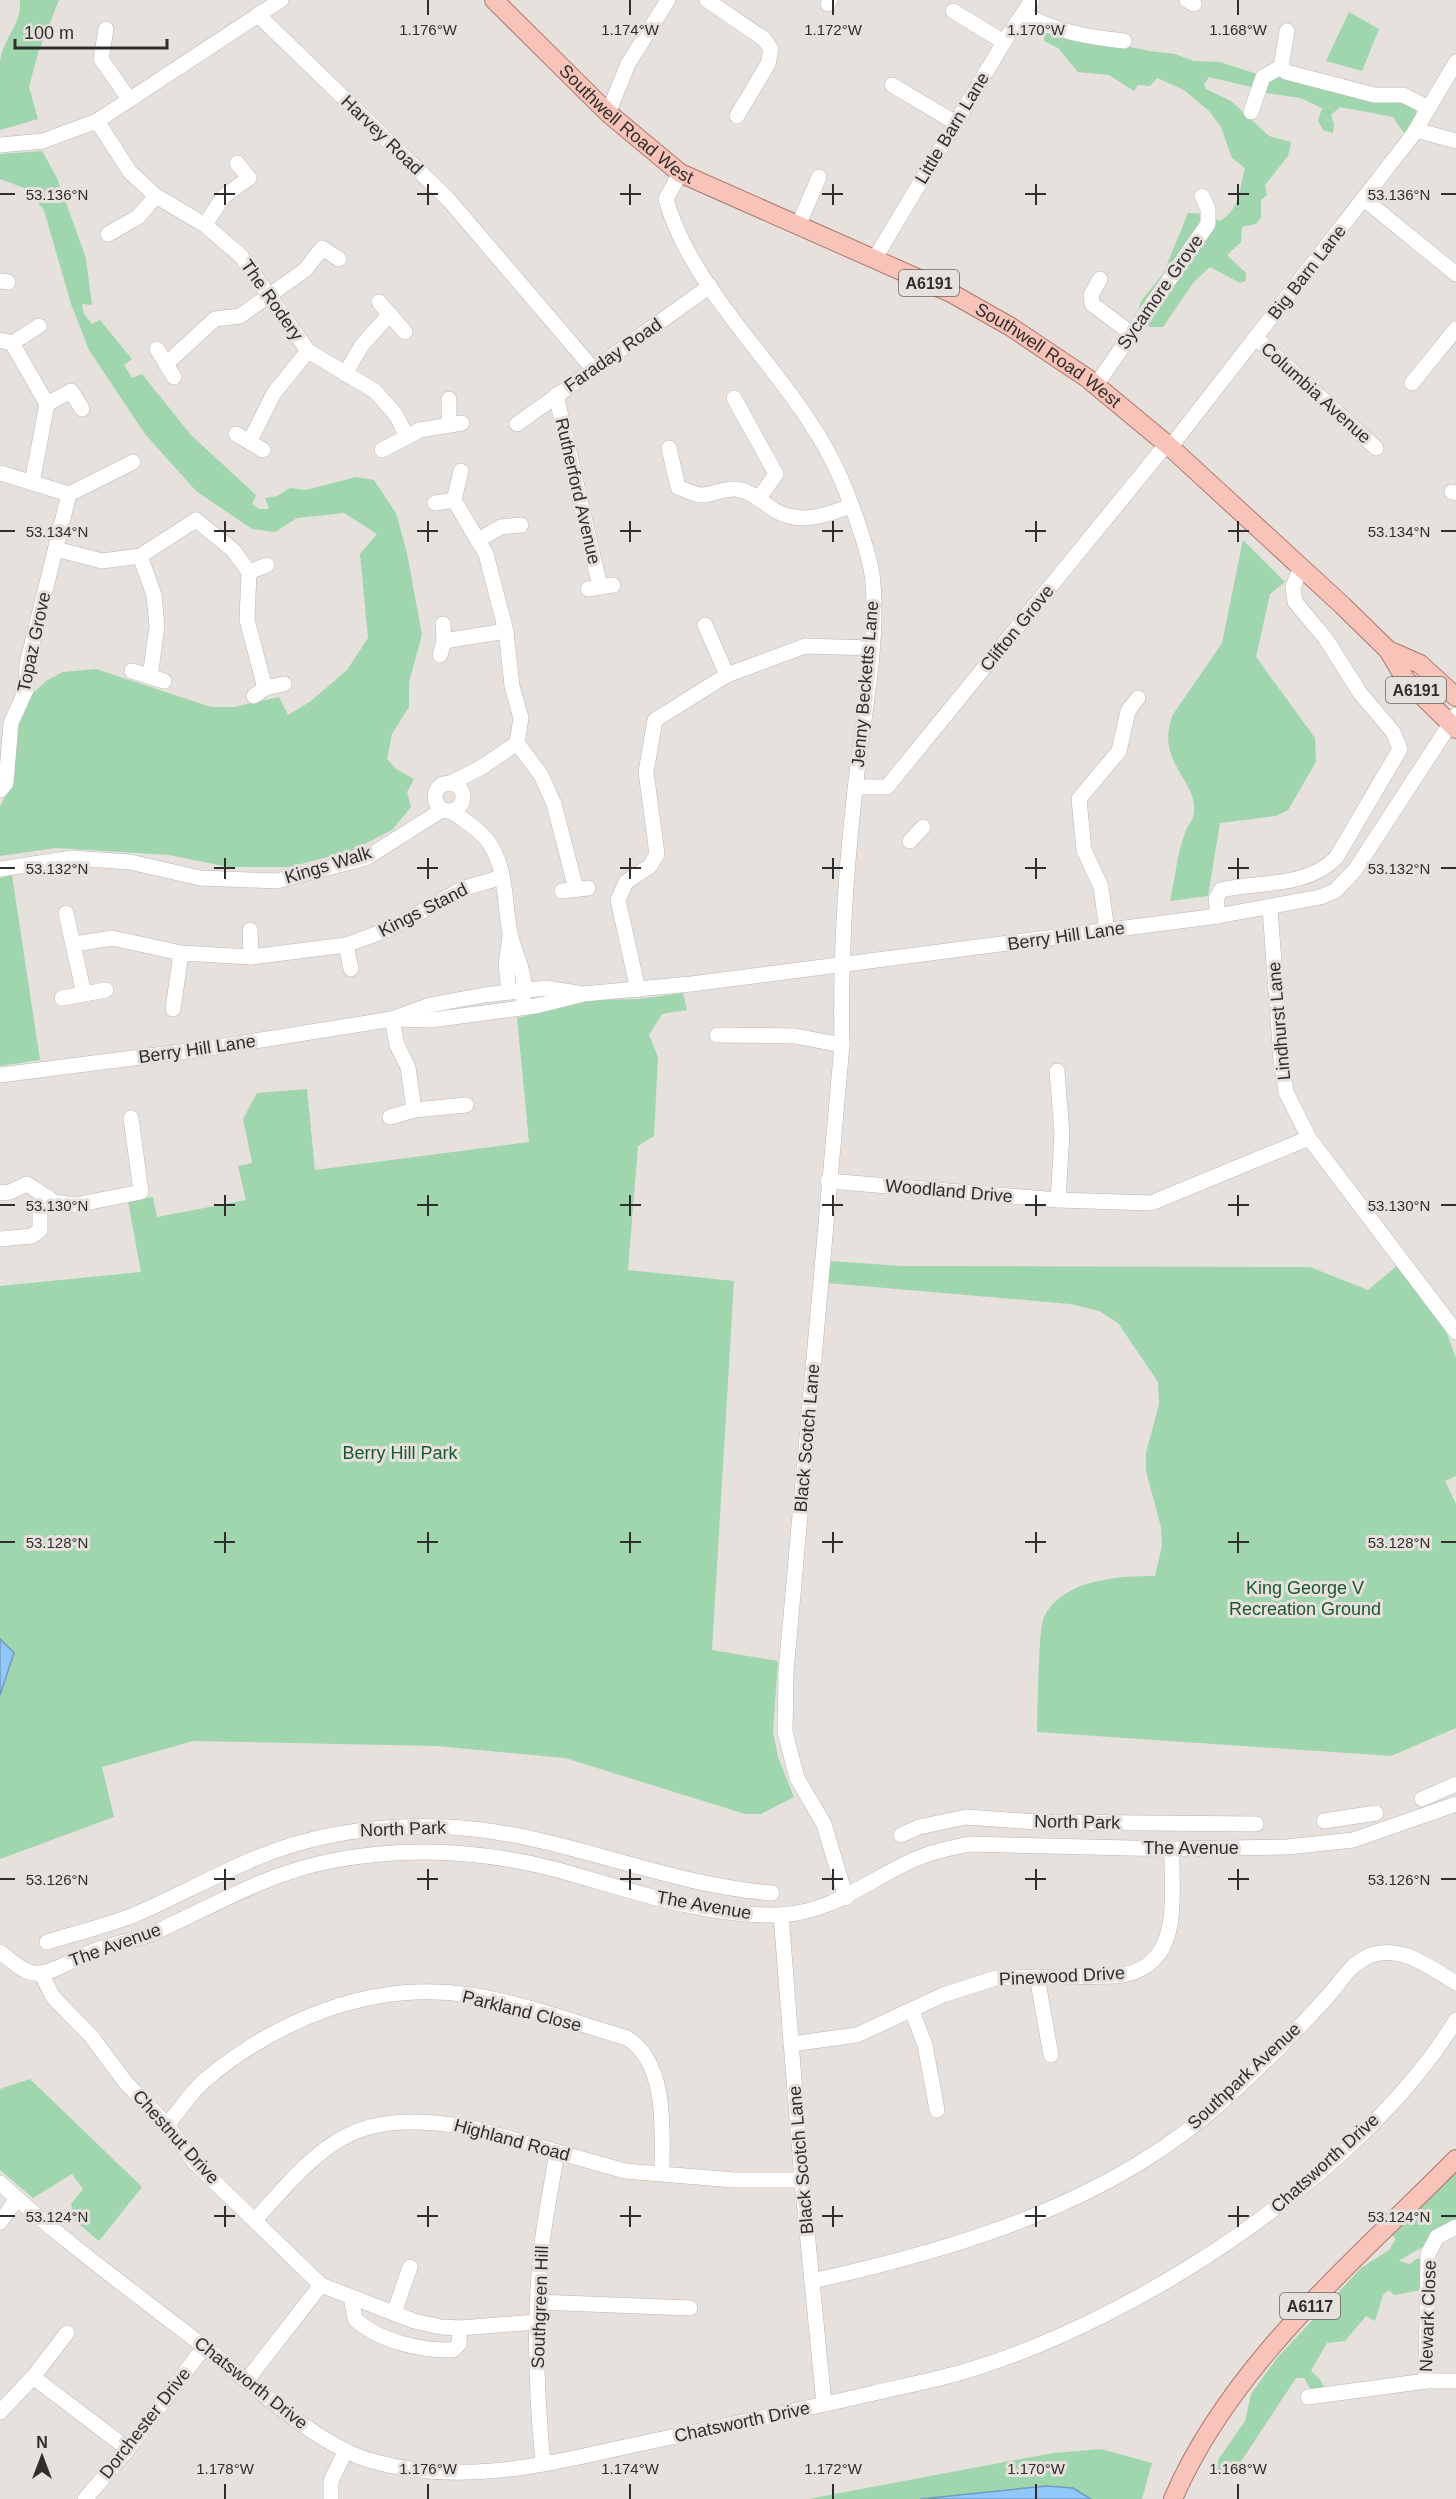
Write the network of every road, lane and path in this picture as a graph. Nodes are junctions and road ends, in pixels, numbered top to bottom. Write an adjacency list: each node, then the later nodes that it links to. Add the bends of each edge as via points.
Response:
1 (281, 0): 8 (street)
2 (494, 0): 19 (main road, Southwell Road West / A6191)
3 (668, 0): 19 (street, via 628,63)
4 (707, 0): 20 (street, via 764,39 771,49 768,64)
5 (1032, 0): 7 (street, Little Barn Lane)
6 (953, 11): 12 (street)
7 (1024, 14): 11 (street, via 1045,26 1078,36); 12 (street, Little Barn Lane)
8 (258, 15): 16 (street); 51 (street, Harvey Road, via 448,199)
9 (106, 29): 16 (street, via 101,59)
10 (1287, 31): 14 (street)
11 (1124, 41)
12 (1004, 42): 22 (street, Little Barn Lane)
13 (1456, 62): 17 (street, Big Barn Lane)
14 (1281, 67): 17 (street, via 1286,72 1374,94 1403,95); 18 (street, via 1263,78)
15 (892, 85): 22 (street)
16 (129, 99): 21 (street)
17 (1429, 108): 23 (street, Big Barn Lane)
18 (1251, 112)
19 (608, 113): 27 (main road, Southwell Road West / A6191)
20 (737, 116)
21 (97, 121): 25 (street, via 44,141); 29 (street, The Rodery, via 130,172)
22 (956, 123): 35 (street, Little Barn Lane)
23 (1416, 130): 24 (street); 31 (street, Big Barn Lane)
24 (1456, 141)
25 (0, 145)
26 (237, 163): 32 (street, via 249,178 223,197)
27 (680, 173): 33 (main road, Southwell Road West / A6191); 39 (street, Jenny Becketts Lane, via 666,199 674,225)
28 (819, 177): 33 (street)
29 (156, 196): 32 (street, The Rodery); 34 (street, via 138,217)
30 (1202, 196): 46 (street, Sycamore Grove, via 1208,209 1208,224)
31 (1364, 199): 37 (street); 47 (street, Big Barn Lane)
32 (205, 225): 40 (street, The Rodery, via 241,256)
33 (798, 226): 35 (main road, Southwell Road West / A6191)
34 (108, 234)
35 (875, 258): 54 (main road, Southwell Road West / A6191, via 951,293 1011,327)
36 (339, 259): 40 (street, via 322,248 305,270)
37 (1456, 274)
38 (1100, 279): 46 (street, via 1091,295 1092,304)
39 (710, 286): 51 (street, Faraday Road); 75 (street, Jenny Becketts Lane, via 794,395 840,477)
40 (270, 295): 49 (street, via 240,316 215,319 170,371); 50 (street, The Rodery)
41 (379, 302): 42 (street)
42 (390, 314): 45 (street); 52 (street, via 362,345)
43 (39, 326): 48 (street)
44 (1456, 329): 53 (street)
45 (405, 332)
46 (1132, 334): 54 (street, Sycamore Grove)
47 (1256, 338): 62 (street, Big Barn Lane); 64 (street, Columbia Avenue)
48 (6, 341): 58 (street)
49 (157, 349)
50 (308, 351): 52 (street, The Rodery); 65 (street, via 243,438)
51 (594, 370): 55 (street, Faraday Road)
52 (345, 374): 61 (street, The Rodery, via 375,392 396,414)
53 (1412, 383)
54 (1096, 385): 62 (main road, Southwell Road West / A6191)
55 (556, 395): 60 (street, Faraday Road); 83 (street, Rutherford Avenue)
56 (734, 398): 72 (street, via 776,474)
57 (449, 399): 61 (street, via 456,423)
58 (47, 404): 59 (street, via 71,391); 70 (street)
59 (82, 410)
60 (517, 424)
61 (406, 435): 66 (street)
62 (1169, 446): 81 (main road, Southwell Road West / A6191); 97 (street, Clifton Grove, via 1160,452 887,787)
63 (669, 448): 72 (street, via 678,487 702,496 719,489 737,489)
64 (1376, 448)
65 (263, 450)
66 (382, 450)
67 (129, 469): 71 (street)
68 (461, 471): 73 (street)
69 (0, 473): 70 (street)
70 (32, 483): 71 (street)
71 (69, 494): 78 (street, Topaz Grove)
72 (759, 498): 75 (street, via 777,512 802,518 821,517)
73 (454, 500): 74 (street); 77 (street)
74 (435, 503)
75 (851, 506): 87 (street, Jenny Becketts Lane, via 873,581)
76 (521, 525): 77 (street, via 501,527)
77 (478, 540): 86 (street, via 486,554)
78 (56, 549): 79 (street, via 102,561); 94 (street, Topaz Grove, via 27,664 26,690)
79 (140, 556): 82 (street, via 196,520 232,550); 89 (street, via 154,595 157,679)
80 (267, 565): 82 (street)
81 (1301, 568): 88 (main road, Southwell Road West / A6191); 99 (street, via 1293,587 1295,602 1397,739 1400,749)
82 (249, 572): 91 (street, via 247,620 260,692)
83 (600, 587)
84 (443, 624): 86 (street, via 442,648)
85 (705, 625): 90 (street)
86 (506, 631): 96 (street, via 512,686 522,718)
87 (871, 648): 90 (street, via 805,646); 97 (street, Jenny Becketts Lane)
88 (1388, 650): 92 (main road, Southwell Road West / A6191, via 1420,664); 95 (main road, Southwell Road West / A6191, via 1406,680)
89 (132, 671)
90 (727, 675): 119 (street, via 655,720 646,772 657,854 650,866 626,882 618,900)
91 (284, 684)
92 (1456, 697)
93 (1138, 698): 111 (street, via 1128,711 1119,751 1079,799 1084,850 1101,887)
94 (5, 719): 98 (street, Topaz Grove, via 6,783)
95 (1454, 723): 101 (street, Berry Hill Lane)
96 (517, 743): 100 (street, Kings Walk, via 482,767); 106 (street, via 541,775 554,804)
97 (855, 787): 116 (street, Jenny Becketts Lane)
98 (0, 790)
99 (1374, 795): 101 (street); 109 (street, via 1328,866 1278,884 1221,890 1216,899)
100 (450, 800): 104 (street, Kings Walk, via 366,858 276,881 200,878 130,862 72,858); 105 (street, via 496,855)
101 (1394, 809): 107 (street, Berry Hill Lane, via 1346,882 1320,897)
102 (923, 827): 103 (street)
103 (910, 841)
104 (0, 869)
105 (502, 877): 113 (street, Kings Stand, via 462,889 392,928); 122 (street, via 510,936 520,962)
106 (576, 889)
107 (1270, 908): 109 (street, Berry Hill Lane); 133 (street, Lindhurst Lane, via 1286,1092)
108 (66, 914): 112 (street)
109 (1218, 916): 111 (street, Berry Hill Lane)
110 (250, 930): 115 (street)
111 (1107, 930): 116 (street, Berry Hill Lane)
112 (75, 944): 114 (street, Kings Stand, via 112,938); 120 (street)
113 (346, 945): 115 (street, Kings Stand); 117 (street)
114 (181, 953): 115 (street, Kings Stand); 123 (street)
115 (251, 957)
116 (840, 966): 119 (street, Berry Hill Lane); 126 (street, Black Scotch Lane)
117 (351, 969)
118 (106, 990): 120 (street)
119 (638, 990): 122 (street, Berry Hill Lane)
120 (84, 994): 121 (street)
121 (62, 998)
122 (519, 998): 124 (street, Berry Hill Lane, via 432,1020)
123 (173, 1009)
124 (392, 1019): 128 (street, Berry Hill Lane, via 200,1050); 130 (street, via 397,1045 408,1067)
125 (717, 1035): 126 (street, via 795,1036)
126 (842, 1045): 134 (street, Black Scotch Lane)
127 (1058, 1071): 137 (street, via 1062,1126)
128 (0, 1075)
129 (466, 1105): 130 (street)
130 (414, 1110): 131 (street)
131 (390, 1117)
132 (131, 1118): 136 (street, via 141,1192 75,1205 54,1202)
133 (1309, 1138): 137 (street, Woodland Drive, via 1151,1203); 139 (street, Lindhurst Lane)
134 (828, 1181): 137 (street, Woodland Drive); 159 (street, Black Scotch Lane, via 786,1672 785,1732 796,1778 824,1824)
135 (0, 1193): 136 (street, via 27,1184)
136 (48, 1197): 138 (street, via 40,1208 40,1230 32,1236)
137 (1058, 1200)
138 (0, 1239)
139 (1456, 1332)
140 (1456, 1784): 141 (street)
141 (1438, 1792): 142 (street); 143 (street)
142 (1422, 1799)
143 (1451, 1807): 152 (street, The Avenue)
144 (1376, 1813): 145 (street)
145 (1350, 1819): 146 (street); 152 (street)
146 (1324, 1821)
147 (1233, 1824): 148 (street, North Park); 149 (street, North Park, via 1037,1822 966,1817); 153 (street)
148 (1256, 1824)
149 (919, 1827): 151 (street, North Park); 155 (street)
150 (482, 1831): 156 (street); 157 (street, North Park); 162 (street, North Park, via 401,1827 317,1837 250,1860)
151 (901, 1835)
152 (1353, 1840): 153 (street, The Avenue)
153 (1233, 1848): 154 (street, The Avenue)
154 (1172, 1849): 155 (street, The Avenue, via 996,1843 970,1844); 167 (street, Pinewood Drive, via 1169,1931 1158,1956 1129,1975)
155 (926, 1854): 159 (street, The Avenue)
156 (482, 1855): 160 (street, The Avenue, via 553,1869); 163 (street, The Avenue, via 404,1851 303,1867 247,1887)
157 (691, 1882): 158 (street, North Park); 160 (street)
158 (772, 1893)
159 (846, 1898): 161 (street, The Avenue, via 807,1912)
160 (687, 1905): 161 (street, The Avenue, via 728,1913)
161 (781, 1915): 171 (street, Black Scotch Lane)
162 (132, 1916): 163 (street); 164 (street, North Park)
163 (142, 1938): 166 (street, The Avenue, via 100,1949)
164 (47, 1942)
165 (0, 1952): 166 (street, via 24,1970)
166 (40, 1973): 174 (street, Chestnut Drive, via 53,1997)
167 (1037, 1977): 169 (street, Pinewood Drive, via 996,1978 972,1984); 172 (street)
168 (1456, 1983): 185 (street, Southpark Avenue, via 1411,1957 1396,1953 1365,1958 1222,2102 1141,2161 1058,2205 983,2236)
169 (912, 2011): 171 (street, Pinewood Drive, via 857,2035); 173 (street, via 926,2044)
170 (1456, 2020): 200 (street, Chatsworth Drive, via 1423,2068 1372,2123 1321,2171 1214,2252 1088,2324 1002,2359 969,2371)
171 (791, 2044): 178 (street, Black Scotch Lane)
172 (1051, 2055)
173 (938, 2110)
174 (167, 2125): 177 (street, Parkland Close, via 204,2081 282,2026 381,1995 468,1995 627,2038 636,2044 648,2056 652,2068 662,2133); 181 (street, Chestnut Drive, via 195,2163)
175 (557, 2152): 177 (street, Highland Road, via 625,2171); 181 (street, Highland Road, via 453,2124 378,2124 356,2130 324,2147); 188 (street, Southgreen Hill)
176 (1456, 2159): 207 (main road, A6117, via 1249,2372 1192,2459)
177 (662, 2174): 178 (street, Highland Road)
178 (802, 2180): 185 (street, Black Scotch Lane)
179 (0, 2183): 180 (street, Chatsworth Drive)
180 (17, 2199): 182 (street); 194 (street, Chatsworth Drive)
181 (256, 2219): 186 (street, Chestnut Drive)
182 (0, 2222)
183 (1456, 2227): 197 (street, Newark Close, via 1437,2238 1428,2254)
184 (410, 2267): 190 (street)
185 (812, 2281): 200 (street, Black Scotch Lane)
186 (321, 2284): 187 (street, Chestnut Drive); 196 (street)
187 (351, 2297): 190 (street, Chestnut Drive); 192 (street, via 355,2319 399,2342 453,2350 459,2344)
188 (537, 2302): 189 (street); 191 (street, Southgreen Hill)
189 (690, 2308)
190 (394, 2313): 192 (street, Chestnut Drive, via 441,2327)
191 (536, 2322): 192 (street, Chestnut Drive); 204 (street, Southgreen Hill)
192 (460, 2328)
193 (66, 2333): 195 (street)
194 (204, 2347): 196 (street, Chatsworth Drive); 202 (street, Dorchester Drive)
195 (33, 2377): 201 (street); 202 (street)
196 (247, 2380): 203 (street, Chatsworth Drive)
197 (1426, 2381): 198 (street); 199 (street)
198 (1456, 2381)
199 (1308, 2397)
200 (824, 2404): 204 (street, Chatsworth Drive)
201 (0, 2412)
202 (128, 2450): 205 (street, Dorchester Drive)
203 (345, 2452): 204 (street, Chatsworth Drive, via 438,2474 460,2475); 206 (street, via 331,2481)
204 (543, 2463)
205 (85, 2499)
206 (332, 2499)
207 (1173, 2499)

